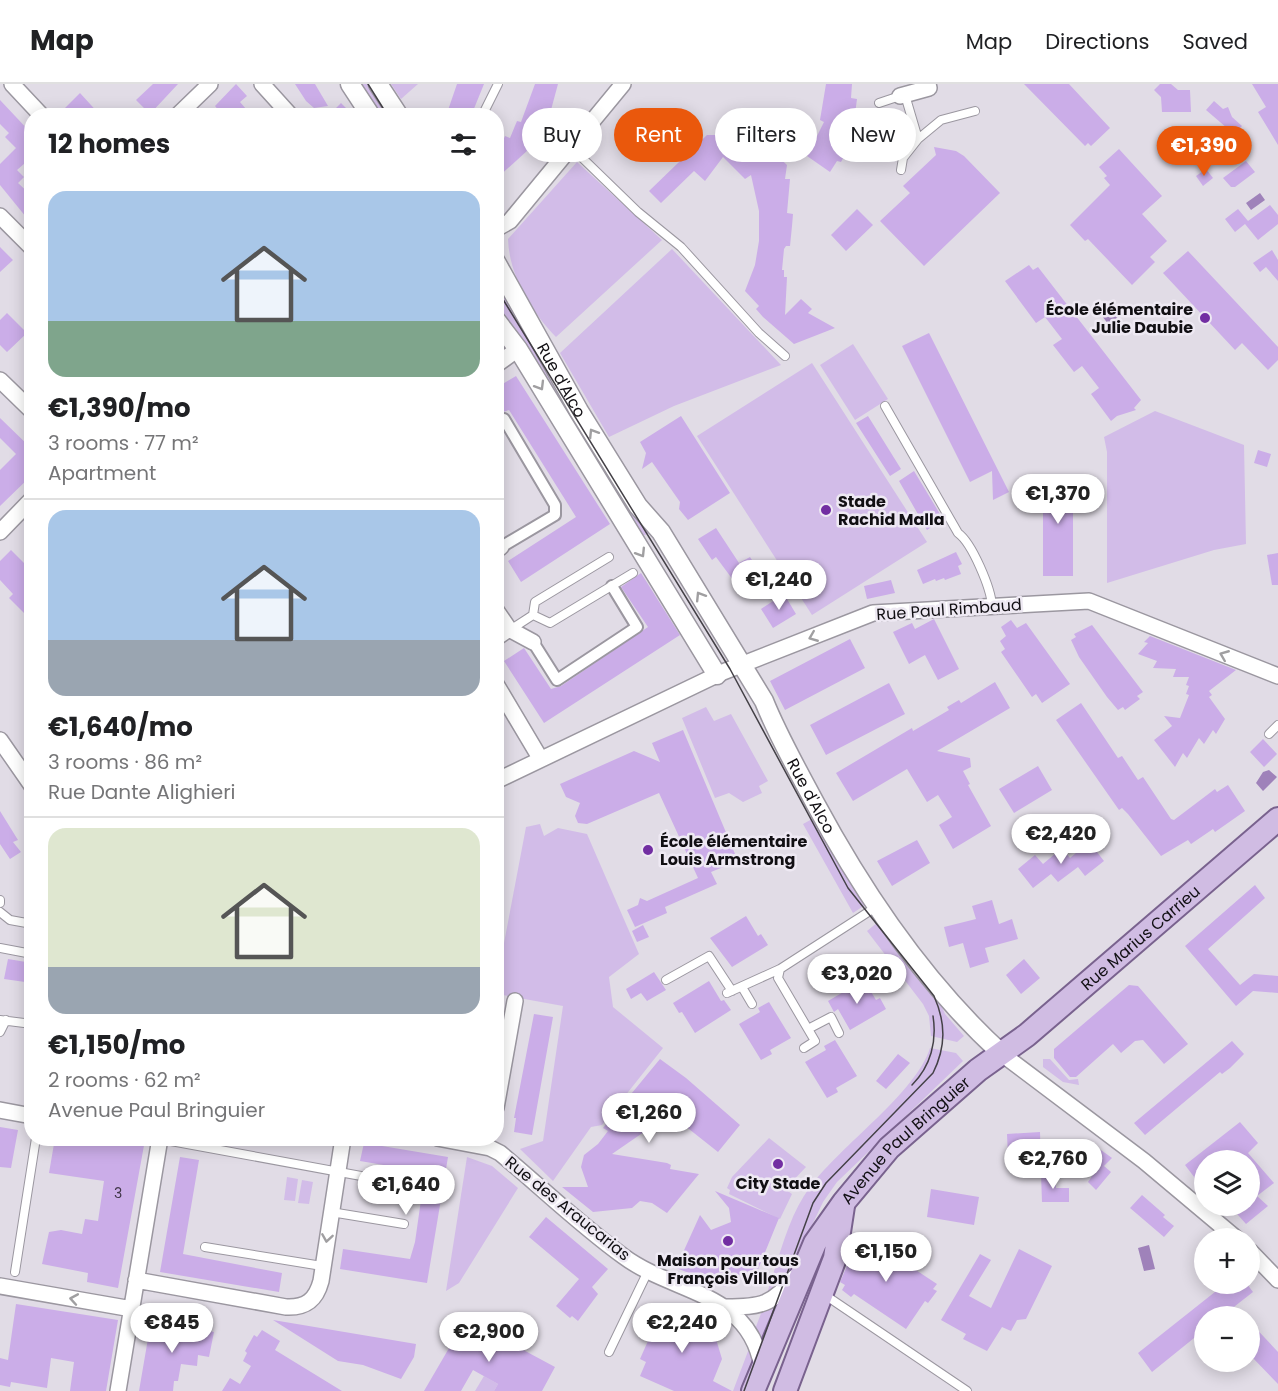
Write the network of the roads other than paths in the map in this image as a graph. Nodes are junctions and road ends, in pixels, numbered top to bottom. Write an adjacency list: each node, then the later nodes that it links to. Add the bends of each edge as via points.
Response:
1 (12, 84): 11 (street)
2 (210, 84): 12 (street)
3 (262, 84): 13 (street)
4 (350, 84): 14 (street)
5 (378, 84): 15 (street)
6 (498, 84): 16 (lane)
7 (623, 84): 17 (street)
8 (928, 84): 9 (street, via 929,87)
9 (903, 95): 10 (lane); 19 (lane)
10 (879, 103)
11 (34, 108)
12 (185, 108)
13 (284, 108)
14 (366, 108)
15 (394, 108)
16 (486, 108)
17 (602, 109)
18 (975, 111): 19 (lane, via 941,120)
19 (918, 139): 22 (lane, via 903,158)
20 (559, 162): 24 (street)
21 (586, 162): 29 (lane, via 681,247)
22 (901, 170)
23 (0, 216): 25 (street)
24 (504, 224)
25 (24, 240)
26 (504, 276): 45 (street, Rue d'Alco, one-way to 26, via 661,532 638,506 579,411)
27 (504, 331): 28 (street, Rue d'Alco)
28 (518, 349): 30 (street); 46 (street, Rue d'Alco, one-way to 46)
29 (785, 356)
30 (504, 360)
31 (0, 380): 32 (street)
32 (24, 403)
33 (885, 406): 41 (lane, via 965,539 989,588)
34 (504, 419): 37 (street, via 555,505 555,515)
35 (24, 508): 36 (street)
36 (0, 532)
37 (504, 546)
38 (609, 557): 42 (lane, via 535,602)
39 (633, 573): 40 (lane)
40 (612, 586): 42 (lane, via 550,623); 44 (street, via 638,627 557,680)
41 (992, 606): 45 (street, Rue Paul Rimbaud, one-way to 45, via 873,613); 47 (street, Rue Paul Rimbaud, one-way to 41, via 1089,601)
42 (533, 615): 43 (lane)
43 (505, 632): 44 (street)
44 (533, 642)
45 (742, 664): 46 (street, Rue Paul Rimbaud); 56 (street, Rue d'Alco, via 850,868)
46 (717, 675): 52 (street, Rue Paul Rimbaud)
47 (1278, 676)
48 (504, 697): 52 (street)
49 (1278, 725): 50 (lane)
50 (1269, 734)
51 (0, 740): 53 (street)
52 (540, 758): 54 (street, Rue Paul Rimbaud)
53 (24, 774)
54 (504, 777)
55 (1278, 819): 72 (main road, Rue Marius Carrieu)
56 (876, 907): 61 (lane); 72 (street, Rue d'Alco, via 967,1019)
57 (0, 912): 58 (lane, via 9,920)
58 (24, 923)
59 (0, 948): 60 (lane)
60 (24, 952)
61 (780, 969): 63 (lane); 68 (lane, via 778,978)
62 (666, 980): 63 (lane, via 709,956 730,992)
63 (742, 987): 65 (lane)
64 (515, 1001): 73 (street)
65 (752, 1004)
66 (3, 1020): 67 (lane); 69 (lane)
67 (24, 1023)
68 (808, 1029): 70 (lane, via 831,1017); 71 (lane, via 815,1041)
69 (0, 1032)
70 (839, 1033)
71 (804, 1048)
72 (1002, 1054): 85 (street, Rue d'Alco, via 1144,1161); 86 (main road, Avenue Paul Bringuier, via 975,1072 889,1148 844,1202)
73 (504, 1063)
74 (0, 1110): 75 (street)
75 (24, 1114)
76 (35, 1146): 92 (lane)
77 (158, 1146): 93 (street)
78 (198, 1146): 81 (lane)
79 (342, 1146): 81 (street)
80 (493, 1146): 91 (street, Rue des Araucarias, via 625,1257)
81 (338, 1171): 82 (lane); 83 (street)
82 (410, 1185)
83 (331, 1212): 84 (lane); 90 (street, one-way to 90)
84 (404, 1224)
85 (1224, 1228)
86 (831, 1231): 89 (main road, Avenue Paul Bringuier); 96 (main road, via 836,1258)
87 (205, 1247): 90 (lane)
88 (1260, 1261): 94 (street)
89 (811, 1265): 97 (street, Rue des Araucarias, via 768,1302 755,1307); 100 (main road, Avenue Paul Bringuier); 103 (main road, Avenue Paul Bringuier)
90 (322, 1266): 93 (street, via 318,1294 300,1308)
91 (649, 1269): 97 (street, Rue des Araucarias); 99 (lane)
92 (15, 1272)
93 (136, 1280): 98 (street)
94 (1278, 1280)
95 (0, 1286): 98 (street, one-way to 95)
96 (821, 1292): 104 (main road); 105 (lane)
97 (726, 1307): 100 (street, Rue des Araucarias, via 746,1326)
98 (132, 1309): 101 (street)
99 (609, 1352)
100 (762, 1367): 102 (main road, Avenue Paul Bringuier)
101 (118, 1391)
102 (753, 1391)
103 (768, 1391)
104 (785, 1391)
105 (967, 1391)

